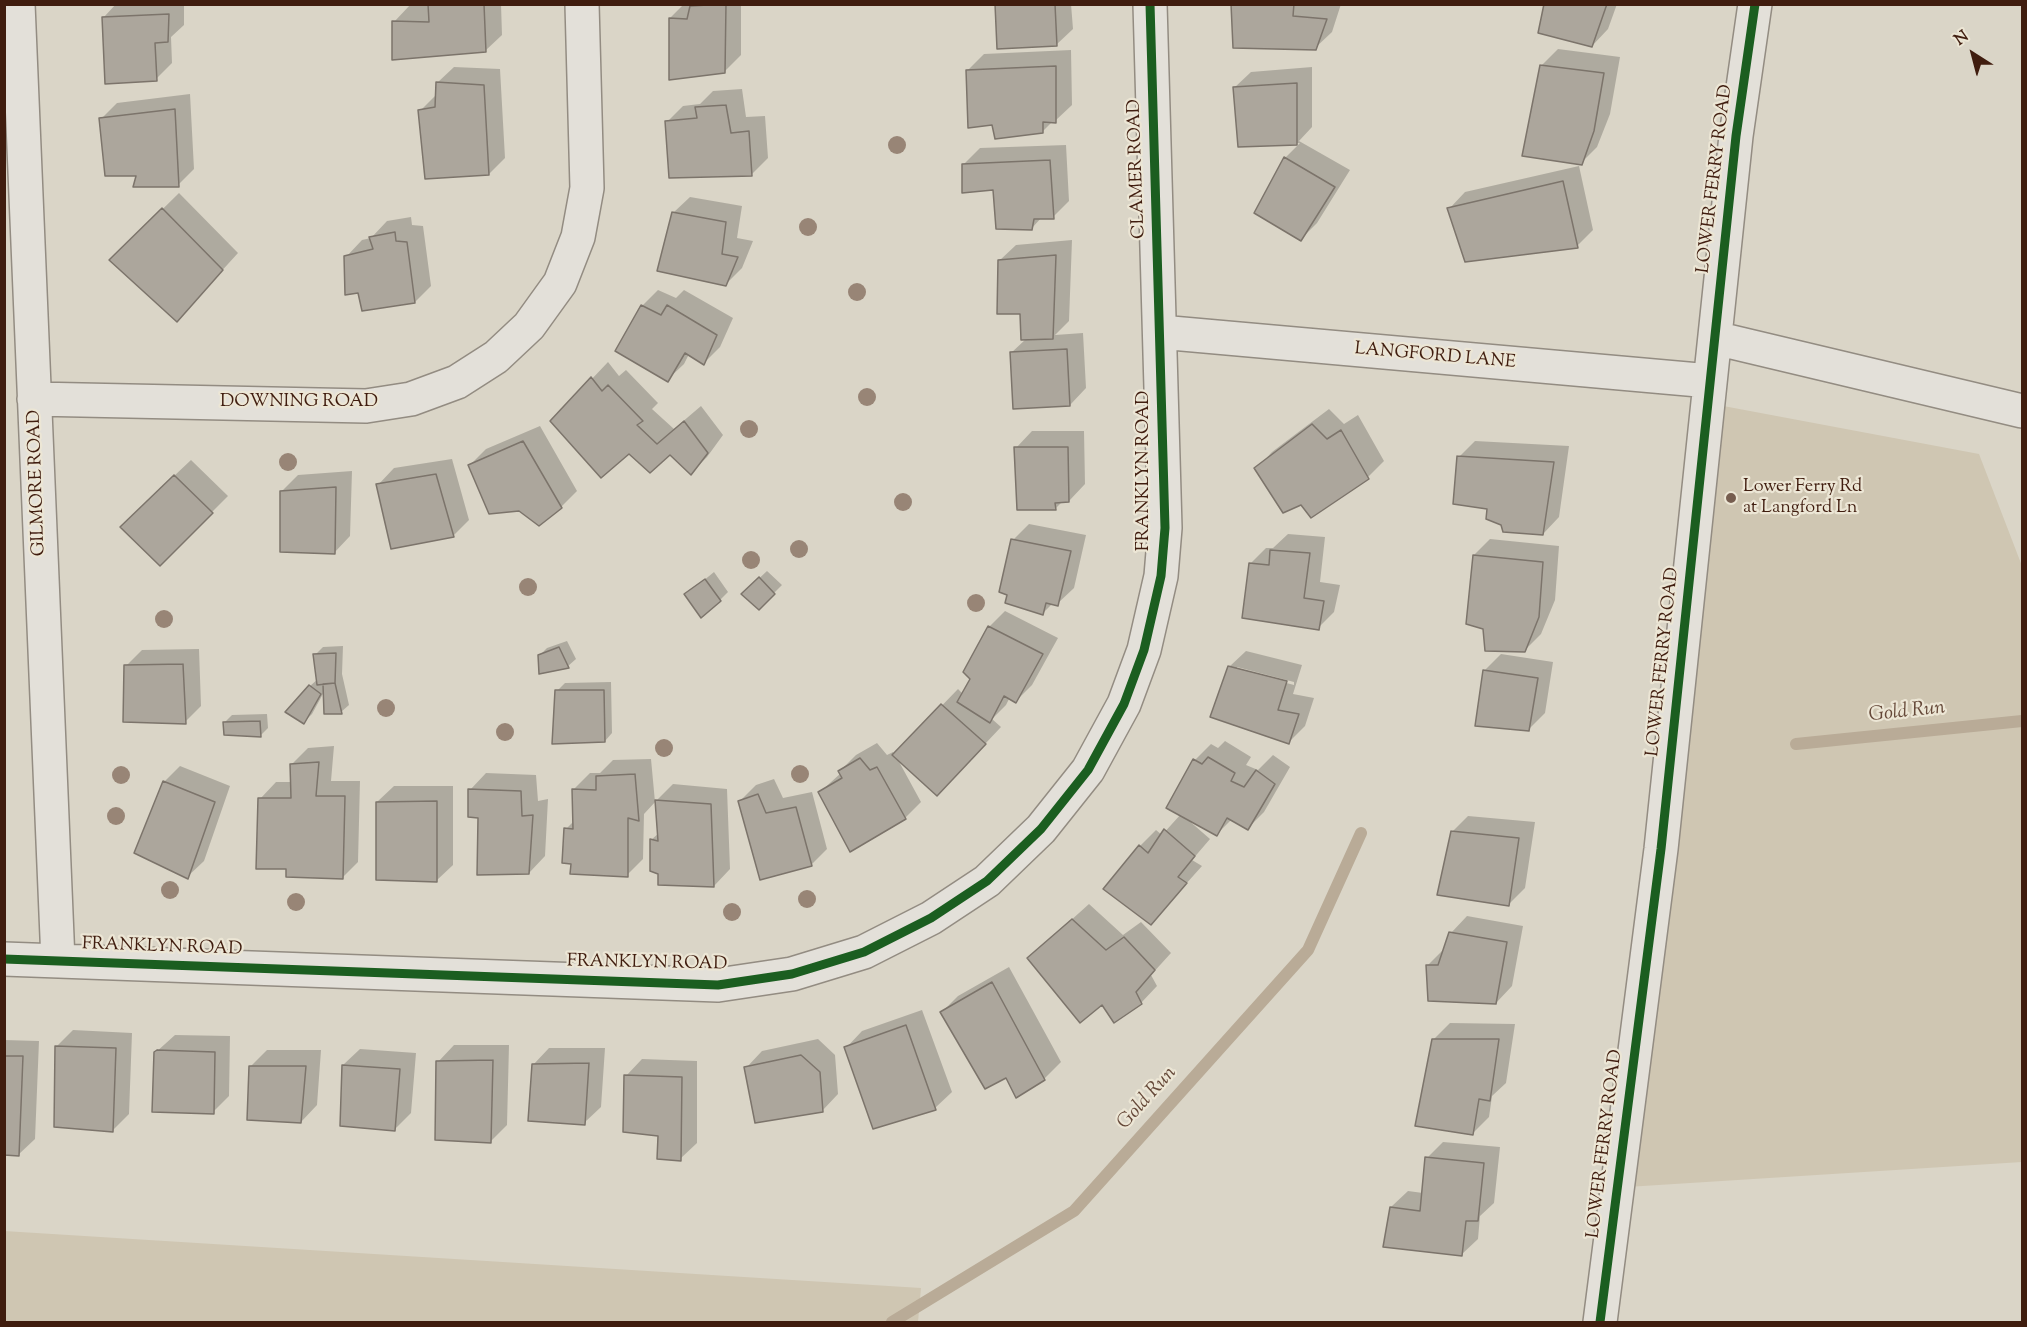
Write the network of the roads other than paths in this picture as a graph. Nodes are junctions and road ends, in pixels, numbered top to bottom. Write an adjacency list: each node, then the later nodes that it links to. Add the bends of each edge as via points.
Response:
1 (18, 4): 8 (street, GILMORE ROAD)
2 (582, 4): 8 (street, DOWNING ROAD, via 587,188 578,237 560,283 529,326 496,357 457,382 411,399 366,406)
3 (1150, 4): 5 (street, CLAMER ROAD)
4 (1755, 4): 6 (street, LOWER FERRY ROAD, via 1736,136)
5 (1160, 332): 7 (street, LANGFORD LANE); 11 (street, FRANKLYN ROAD, via 1166,528 1161,576 1144,650 1124,704 1088,770 1041,829 987,881 931,918 864,952 803,971 718,985)
6 (1715, 338): 7 (street, LOWER FERRY ROAD); 9 (street)
7 (1710, 381): 12 (street, LOWER FERRY ROAD, via 1661,849)
8 (34, 399): 11 (street, GILMORE ROAD)
9 (2022, 411)
10 (4, 959): 11 (street, FRANKLYN ROAD)
11 (58, 961)
12 (1600, 1323)

